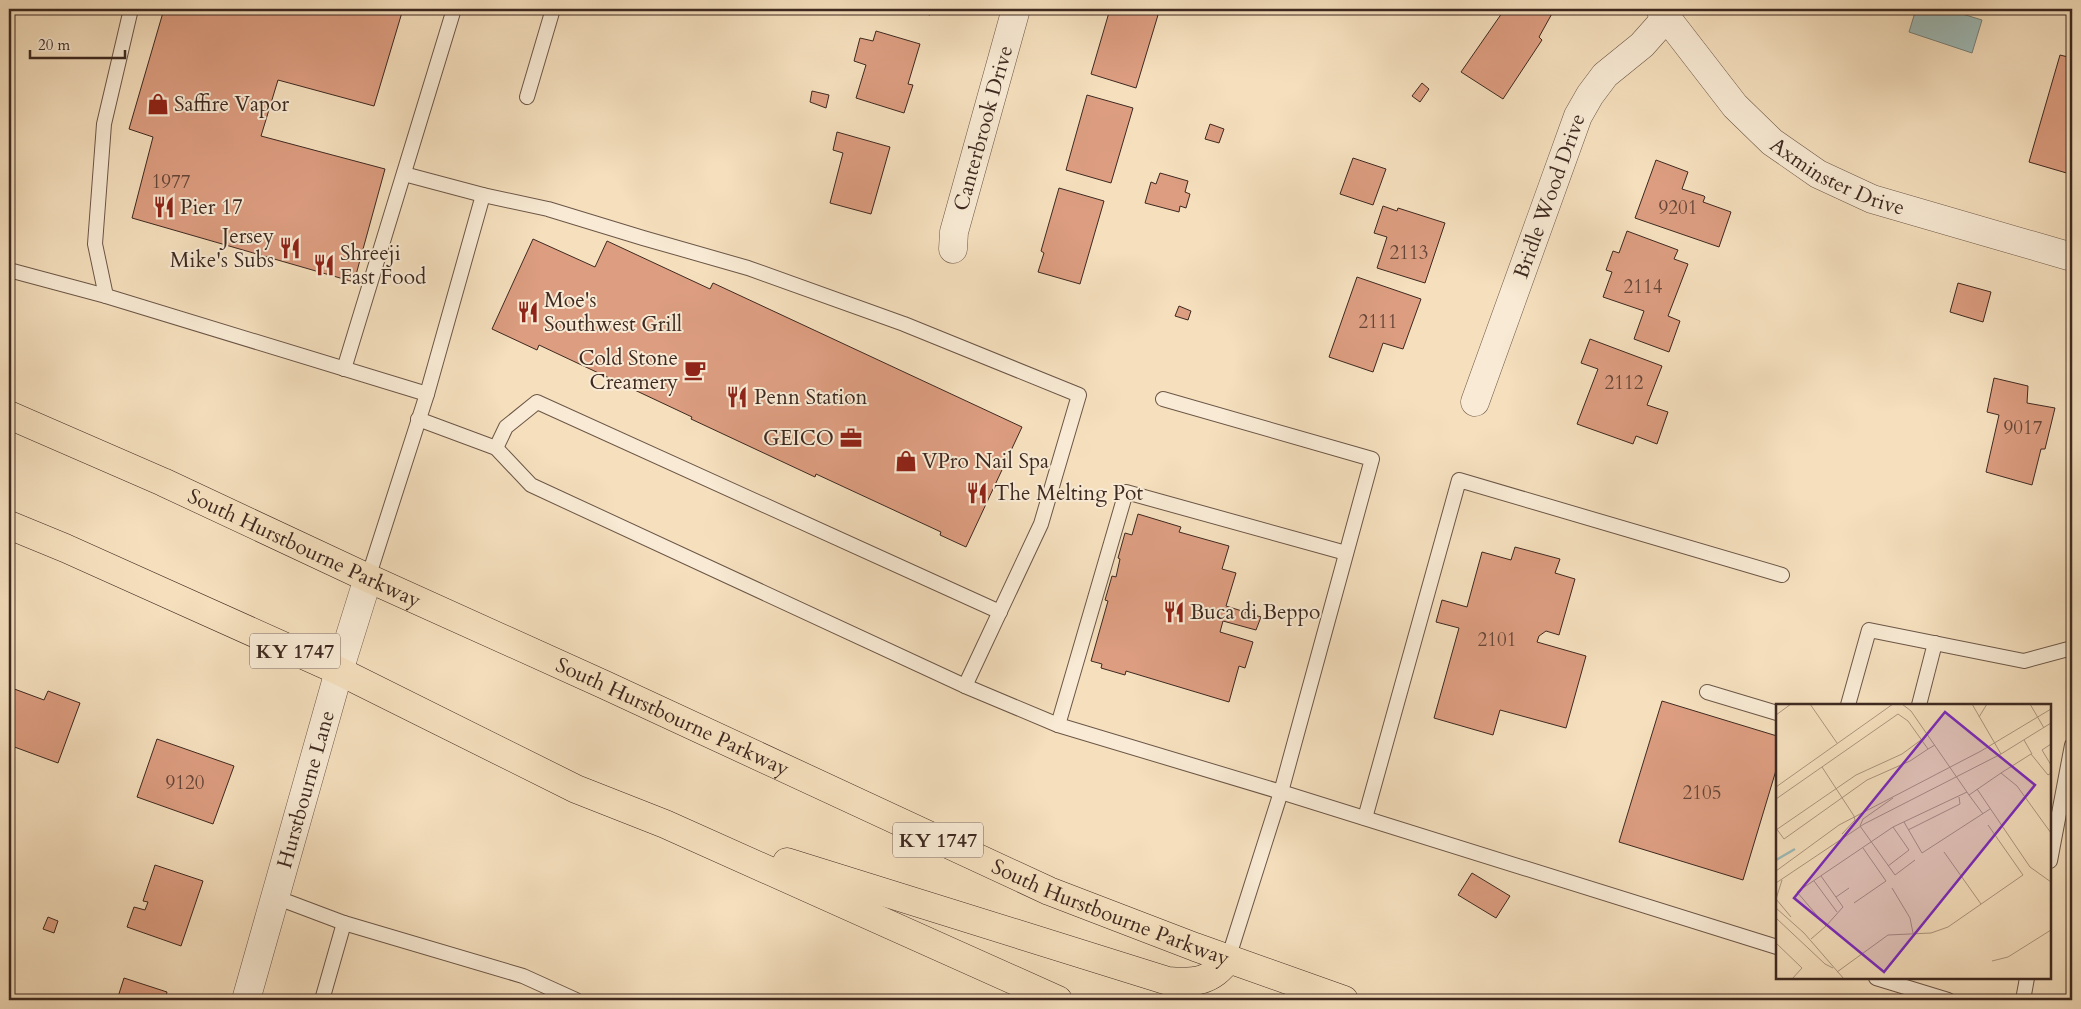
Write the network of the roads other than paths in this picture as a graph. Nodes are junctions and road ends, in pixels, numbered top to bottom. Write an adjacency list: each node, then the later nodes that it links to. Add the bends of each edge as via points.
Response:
1 (131, 9): 12 (lane, via 104,124 95,244)
2 (454, 9): 7 (lane)
3 (553, 9): 6 (lane)
4 (1016, 9): 9 (street, Canterbrook Drive, via 954,232)
5 (1663, 13): 10 (street, Axminster Drive, via 1735,106 1772,142 1818,174 1881,202); 16 (street, Bridle Wood Drive, via 1642,45 1605,76 1578,116)
6 (527, 97)
7 (404, 174): 8 (lane); 13 (lane)
8 (483, 195): 14 (lane); 24 (lane, via 548,208 748,268 904,324 1079,395 1041,524)
9 (953, 249)
10 (2072, 257)
11 (9, 270): 12 (lane)
12 (106, 296): 13 (lane)
13 (344, 370): 14 (lane)
14 (426, 394): 18 (lane)
15 (1163, 399): 21 (lane, via 1372,459)
16 (1475, 402)
17 (9, 414): 23 (main road, South Hurstbourne Parkway / KY 1747)
18 (418, 419): 19 (lane); 23 (lane)
19 (496, 448): 24 (lane, via 506,427 537,402); 28 (lane, via 532,486)
20 (9, 525): 27 (main road, KY 1747)
21 (1346, 554): 33 (lane, via 1126,492); 35 (lane)
22 (1782, 575): 36 (lane, via 1459,480)
23 (368, 578): 27 (street, Hurstbourne Lane); 42 (main road, South Hurstbourne Parkway / KY 1747, via 1048,891)
24 (1000, 612): 28 (lane)
25 (1935, 643): 26 (lane, via 2024,661); 30 (lane, via 1869,630); 31 (lane)
26 (2072, 648)
27 (339, 671): 37 (main road, KY 1747, via 576,788); 39 (street, Hurstbourne Lane)
28 (965, 686): 33 (lane)
29 (1707, 692): 32 (lane)
30 (1848, 704)
31 (1919, 704)
32 (1776, 713)
33 (1058, 725): 35 (lane)
34 (2072, 745): 38 (lane)
35 (1281, 792): 36 (lane); 42 (lane)
36 (1365, 818): 41 (lane)
37 (665, 824): 42 (main road, via 1168,981 1197,981 1210,977); 49 (main road, KY 1747)
38 (2051, 856)
39 (275, 897): 40 (lane); 46 (street, Hurstbourne Lane)
40 (344, 923): 45 (lane, via 523,976); 47 (lane)
41 (1776, 947)
42 (1228, 959): 50 (main road, South Hurstbourne Parkway / KY 1747)
43 (1879, 979): 51 (lane)
44 (2027, 979): 52 (lane)
45 (547, 994): 48 (lane)
46 (246, 1000)
47 (322, 1000)
48 (576, 1000)
49 (1058, 1000)
50 (1344, 1000)
51 (1948, 1000)
52 (2023, 1000)

